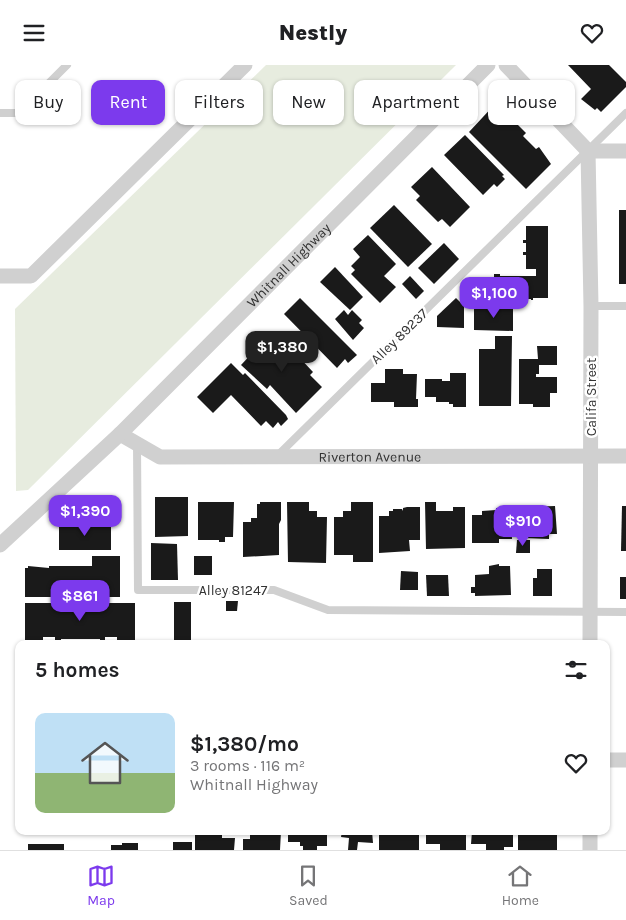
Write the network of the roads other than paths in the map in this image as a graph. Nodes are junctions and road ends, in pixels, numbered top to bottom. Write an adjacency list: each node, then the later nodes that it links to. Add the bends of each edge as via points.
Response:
1 (66, 65): 5 (lane, via 19,113)
2 (245, 65): 9 (street, via 31,277)
3 (488, 65): 12 (street, Whitnall Highway)
4 (506, 65): 7 (street)
5 (0, 113)
6 (626, 113): 7 (lane, Alley 89237)
7 (588, 151): 8 (street); 11 (street, Califa Street); 16 (lane, Alley 89237)
8 (626, 151)
9 (0, 276)
10 (626, 305): 11 (lane)
11 (591, 306): 14 (street, Califa Street)
12 (120, 434): 13 (street, Riverton Avenue); 17 (street, Whitnall Highway)
13 (137, 443): 16 (street, Riverton Avenue, via 160,457); 18 (lane, Alley 81247, via 138,590 274,590 328,610)
14 (591, 456): 15 (street, Riverton Avenue); 16 (street, Riverton Avenue); 18 (street, Califa Street)
15 (626, 456)
16 (275, 458)
17 (0, 545)
18 (590, 612): 19 (lane); 20 (street, Califa Street)
19 (626, 612)
20 (590, 640)
21 (610, 760): 22 (street)
22 (626, 761)
23 (590, 835): 24 (street)
24 (590, 850)

